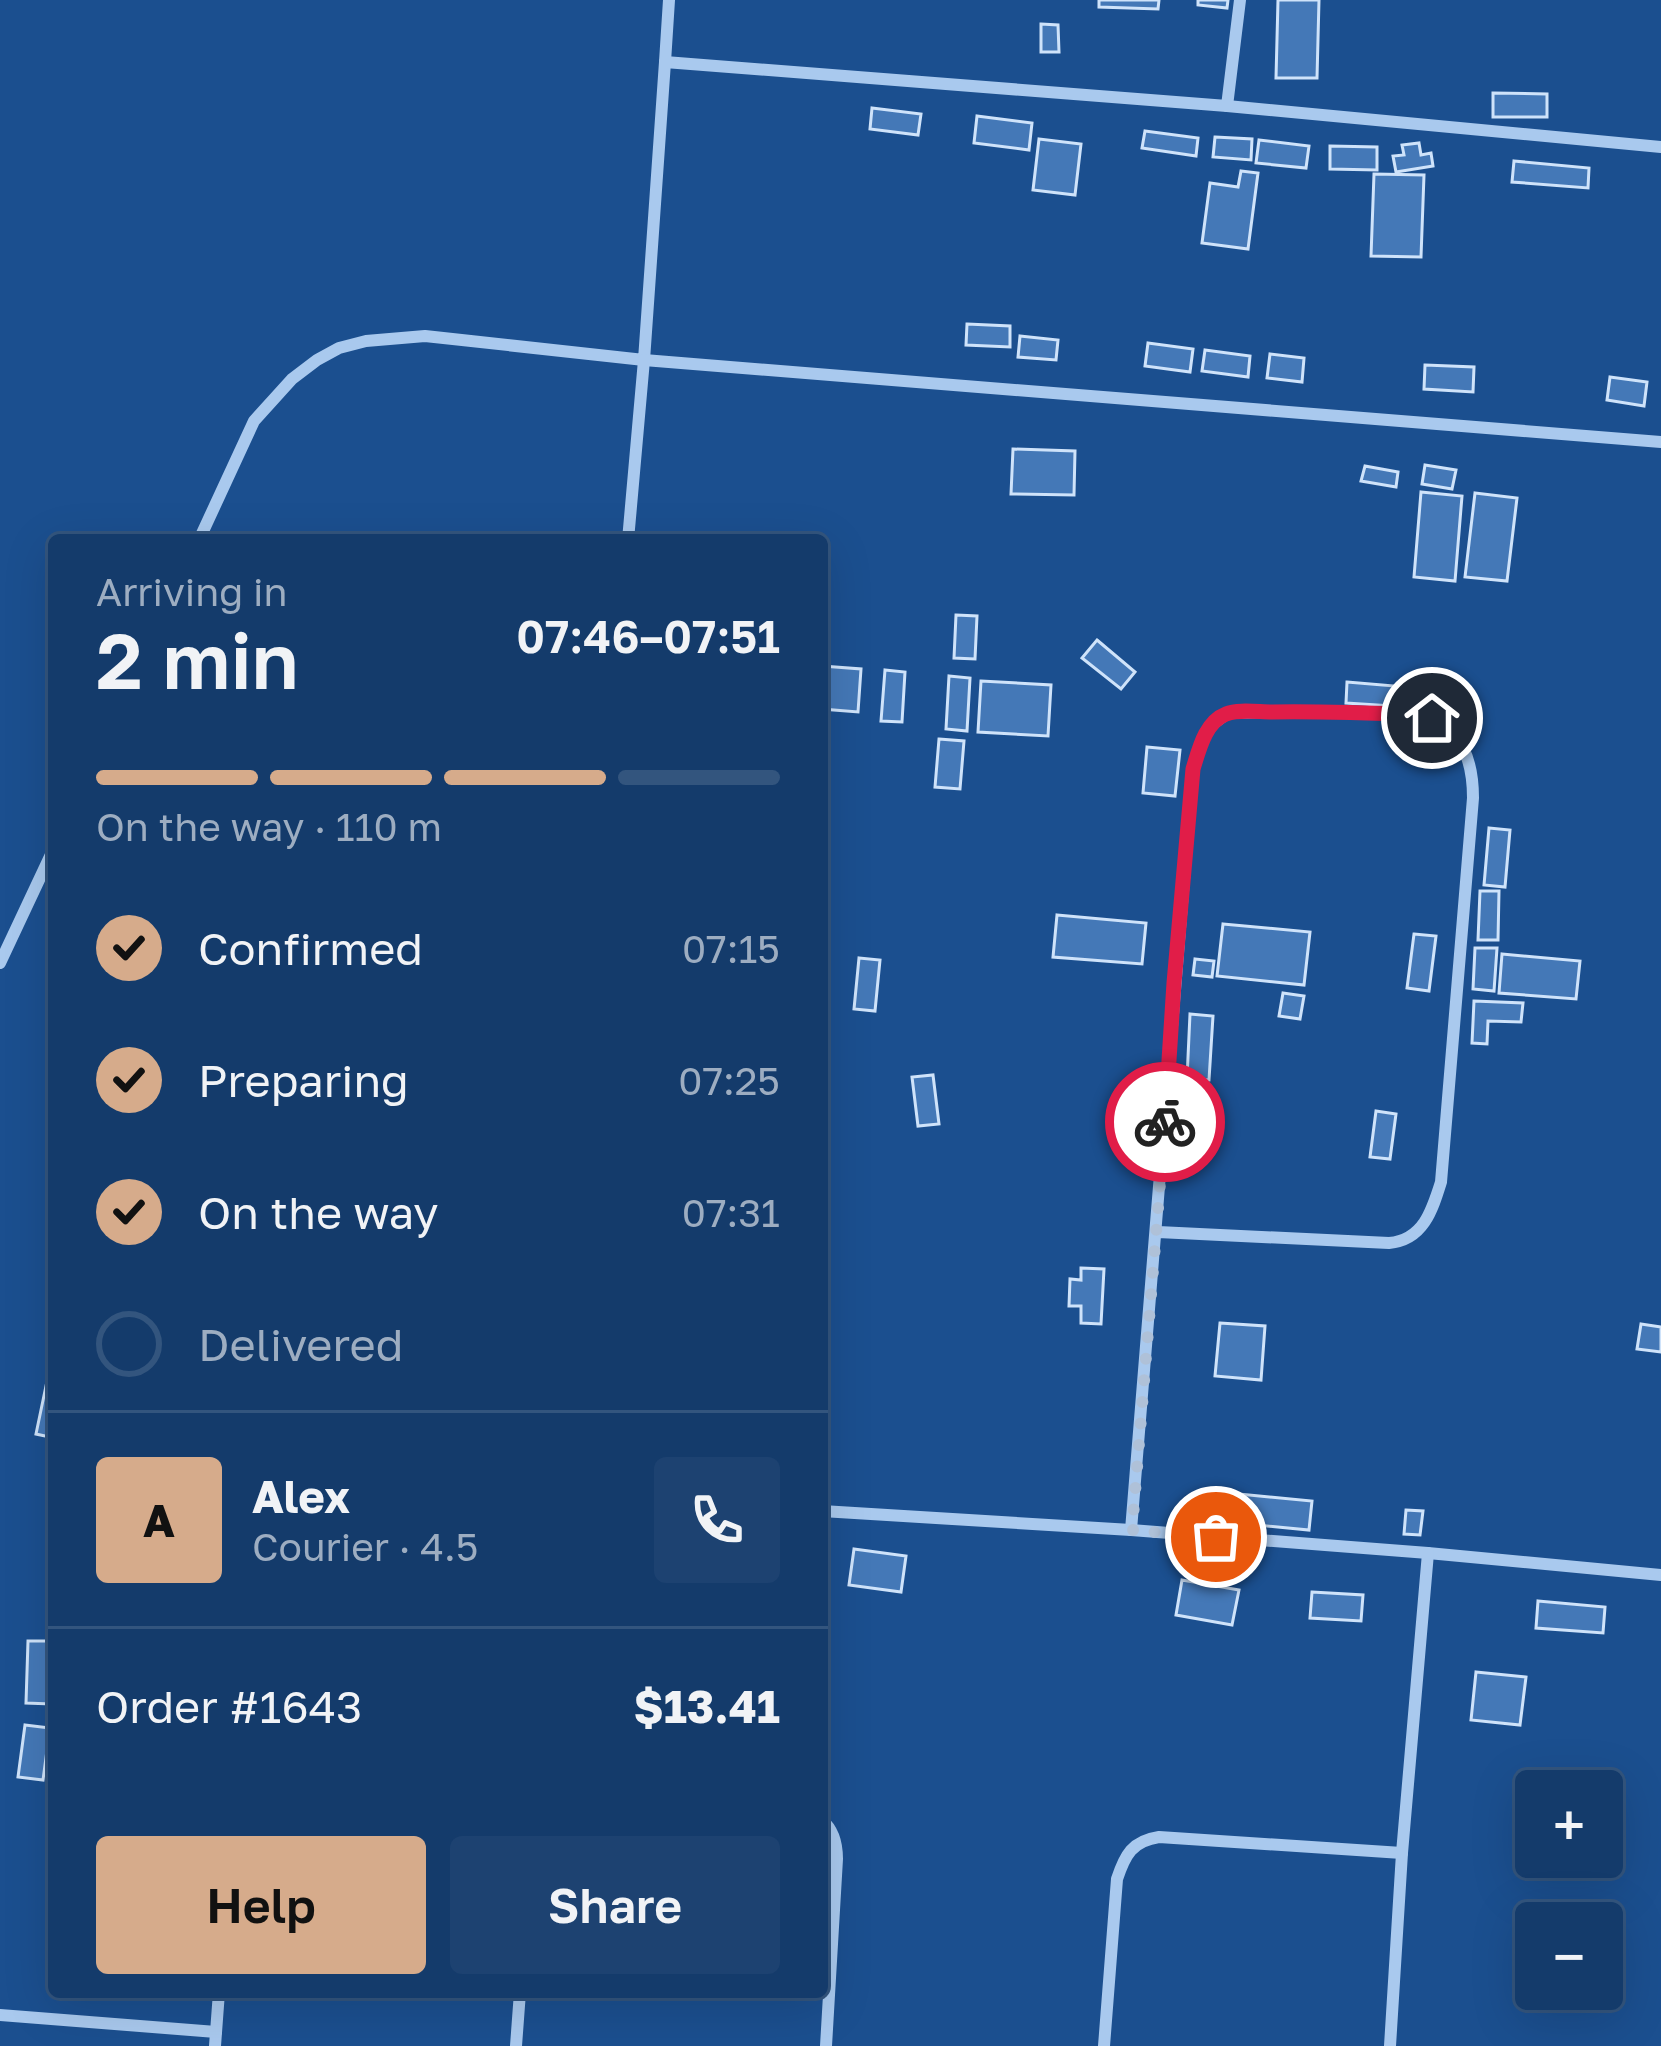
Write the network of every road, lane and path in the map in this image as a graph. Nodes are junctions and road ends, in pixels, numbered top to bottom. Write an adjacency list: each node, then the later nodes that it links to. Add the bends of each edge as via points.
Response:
1 (669, 0): 3 (street)
2 (1240, 0): 4 (street)
3 (665, 62): 4 (street); 6 (street)
4 (1227, 106): 5 (street)
5 (1661, 147)
6 (644, 359): 7 (street); 8 (street, via 425,336 339,348 292,379 254,422); 9 (street)
7 (1661, 442)
8 (202, 534)
9 (629, 534)
10 (48, 861): 11 (street)
11 (0, 963)
12 (1158, 1232): 12 (street, via 1193,769 1203,738 1228,713 1432,718 1463,746 1473,798 1441,1182 1424,1224 1389,1244); 14 (street)
13 (828, 1511): 14 (street)
14 (1132, 1530): 15 (street)
15 (1428, 1553): 16 (street); 18 (street)
16 (1661, 1575)
17 (828, 1827): 24 (street, via 837,1859)
18 (1402, 1853): 25 (street, via 1138,1842 1117,1880); 26 (street)
19 (219, 1998): 22 (street)
20 (520, 1998): 23 (street)
21 (0, 2015): 22 (street)
22 (216, 2039)
23 (516, 2046)
24 (826, 2046)
25 (1103, 2046)
26 (1390, 2046)

